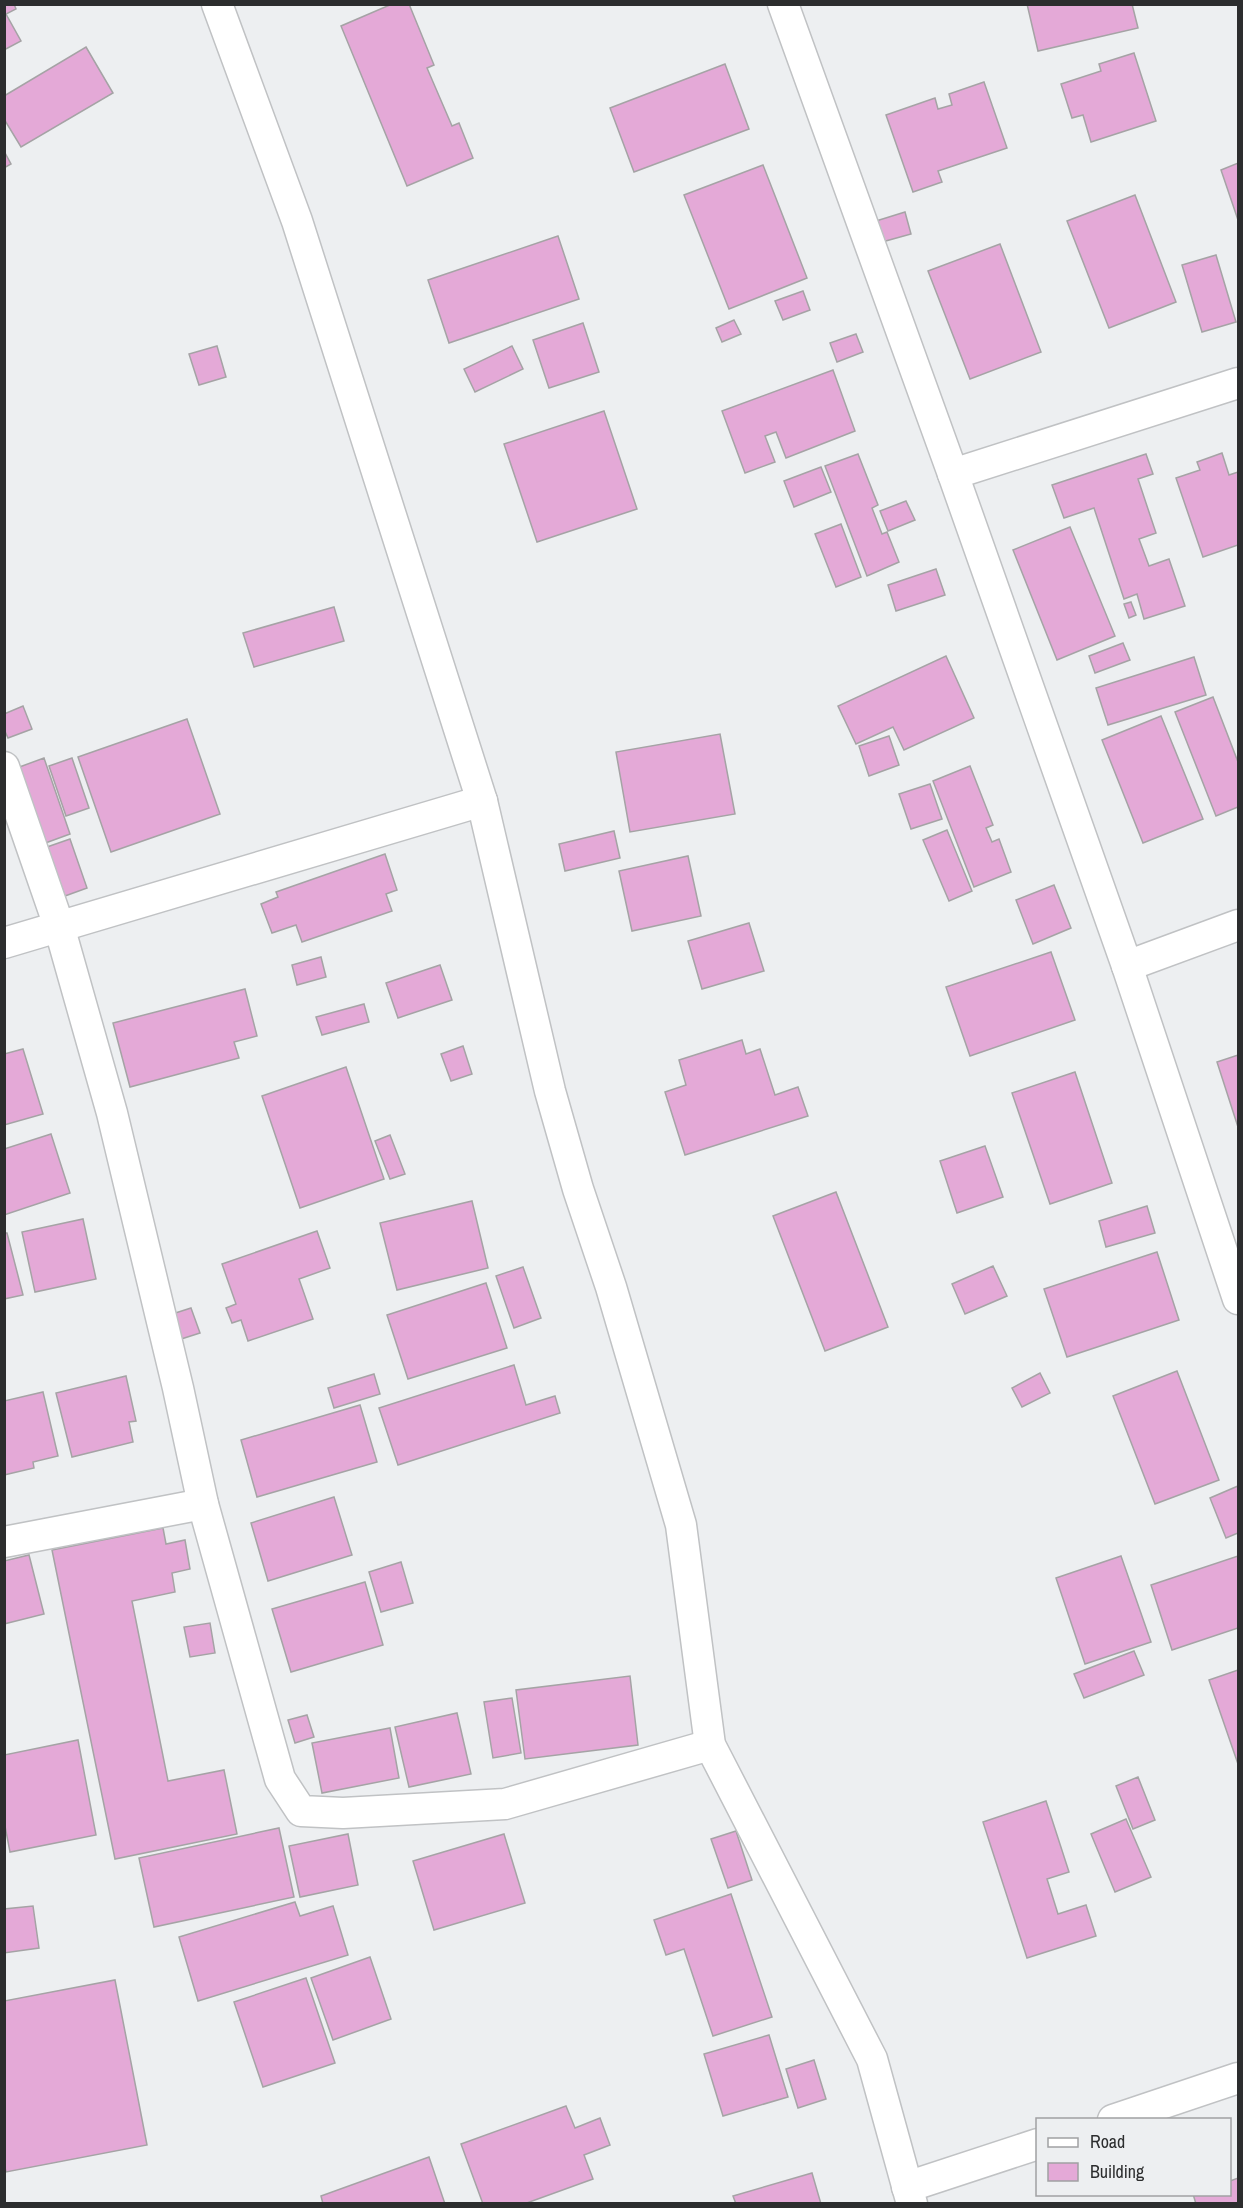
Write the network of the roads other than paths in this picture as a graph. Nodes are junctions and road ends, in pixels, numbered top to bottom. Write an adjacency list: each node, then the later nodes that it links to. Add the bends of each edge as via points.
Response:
1 (217, 4): 6 (street, via 297,221)
2 (792, 7): 4 (street)
3 (1239, 383): 4 (street)
4 (953, 474): 10 (street)
5 (4, 767): 8 (street)
6 (482, 801): 8 (street); 14 (street, via 550,1091 681,1525)
7 (1239, 925): 10 (street)
8 (59, 926): 9 (street); 12 (street, via 115,1125)
9 (4, 943)
10 (1127, 966): 11 (street)
11 (1239, 1299)
12 (203, 1504): 13 (street); 14 (street, via 280,1779 301,1811 343,1813 505,1804)
13 (4, 1542)
14 (710, 1745): 18 (street, via 872,2059)
15 (1239, 2078): 16 (street)
16 (1119, 2118)
17 (1036, 2145): 18 (street)
18 (909, 2195)

